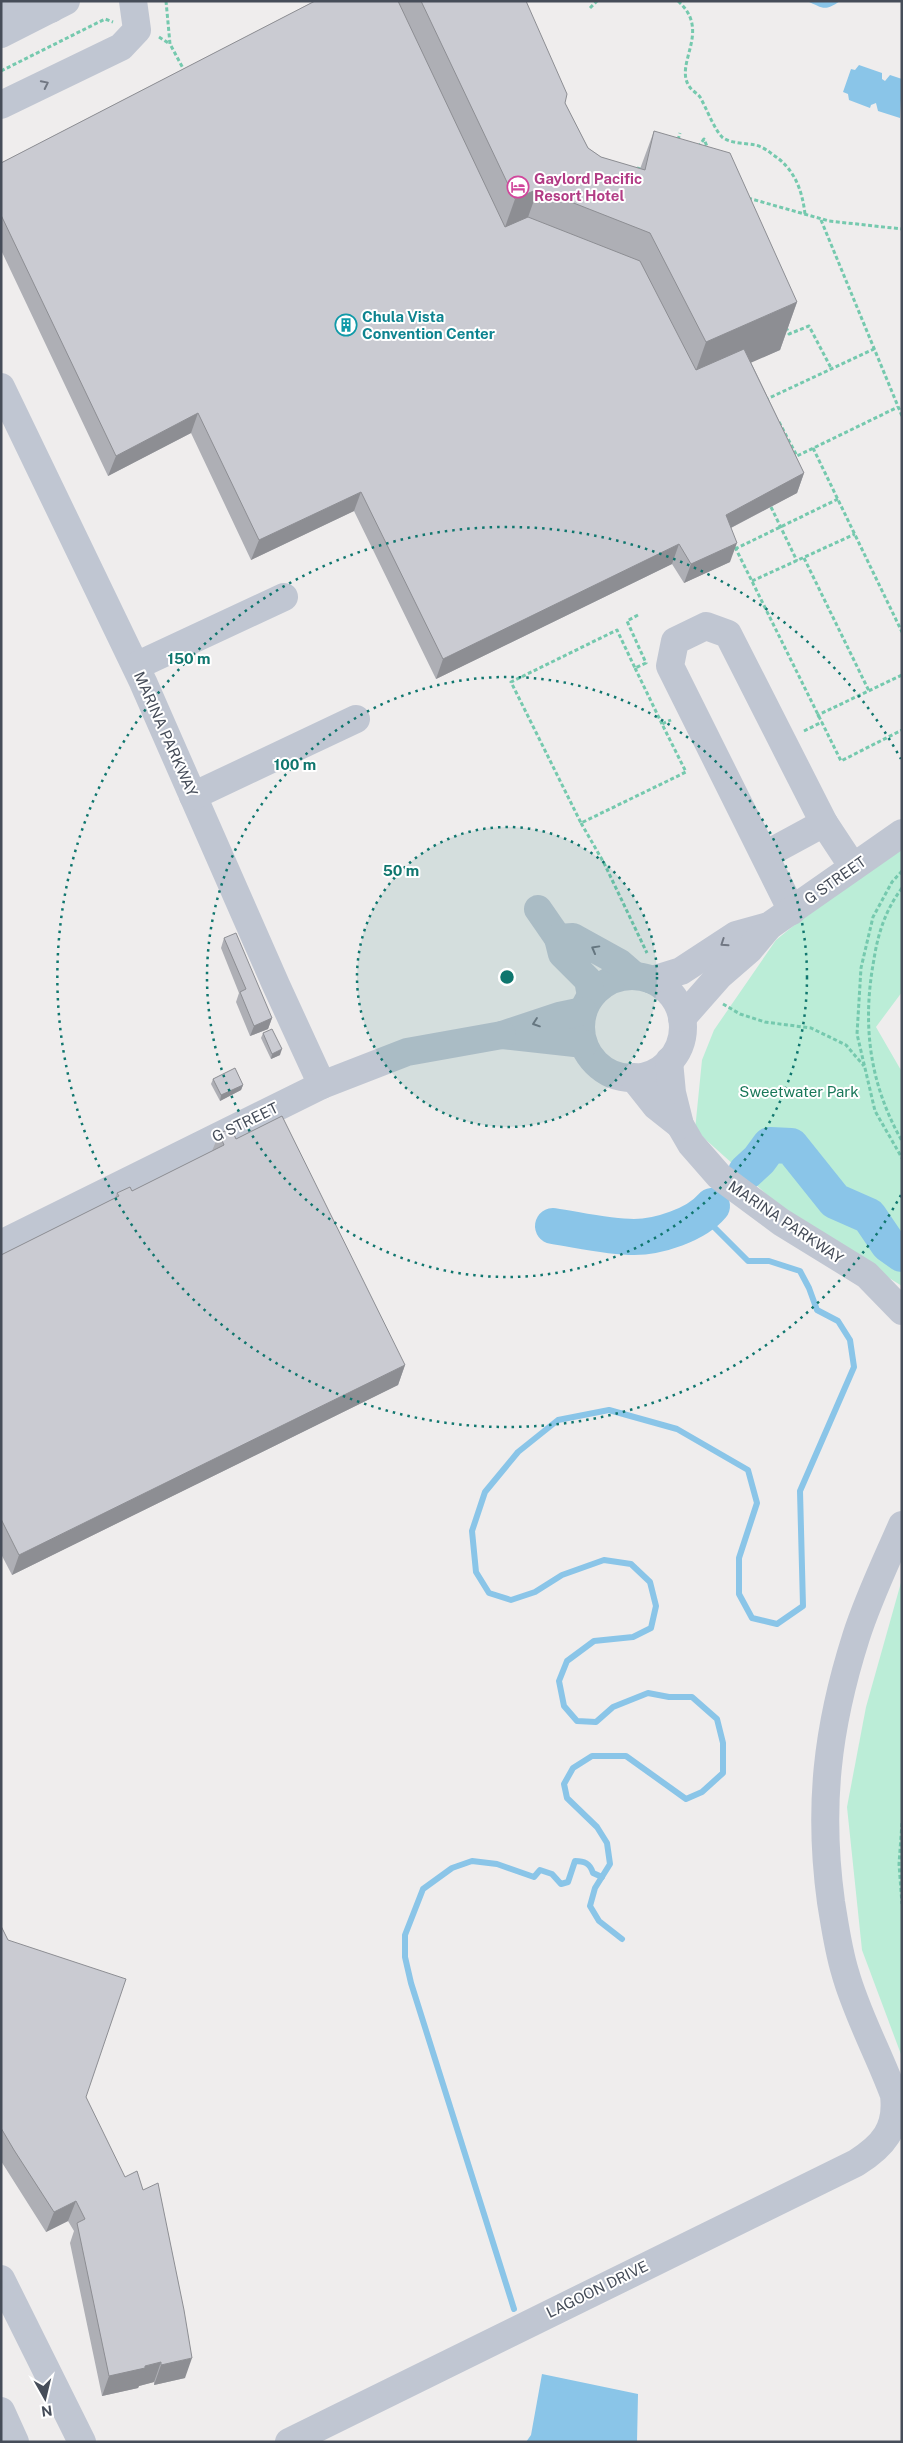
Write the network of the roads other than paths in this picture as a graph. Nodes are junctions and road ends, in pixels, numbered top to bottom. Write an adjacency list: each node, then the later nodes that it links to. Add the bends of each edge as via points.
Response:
1 (1, 5): 2 (street)
2 (58, 5): 4 (street)
3 (127, 13): 5 (street, one-way to 3, via 121,47 137,30)
4 (1, 34)
5 (1, 105)
6 (1, 387): 8 (street, MARINA PARKWAY)
7 (284, 597): 8 (street)
8 (136, 666): 10 (street, MARINA PARKWAY)
9 (356, 718): 10 (street)
10 (193, 796): 26 (street, MARINA PARKWAY)
11 (824, 823): 13 (street); 13 (street, via 728,634 706,626 675,641 670,666); 14 (street)
12 (902, 833): 14 (street, G STREET)
13 (764, 855): 16 (street)
14 (853, 867): 16 (street, G STREET)
15 (538, 909): 18 (street)
16 (792, 911): 17 (street, G STREET)
17 (769, 926): 19 (street, G STREET, one-way to 19, via 736,935 681,971); 21 (street, G STREET, via 750,950 719,976)
18 (558, 938): 19 (street, one-way to 18, via 620,963 573,937); 20 (street, via 562,954 588,980)
19 (646, 972): 20 (street, via 603,985); 21 (street, via 666,989)
20 (587, 1004): 22 (street, G STREET, one-way to 22); 23 (street, via 580,1028)
21 (682, 1018): 24 (street, via 682,1035)
22 (502, 1035): 23 (street, G STREET); 26 (street, G STREET, via 407,1052)
23 (584, 1044): 25 (street, via 592,1059 604,1070)
24 (669, 1061): 25 (street, via 652,1073); 27 (street, MARINA PARKWAY)
25 (634, 1077): 27 (street, MARINA PARKWAY, via 656,1106)
26 (322, 1085): 28 (street, G STREET)
27 (680, 1125): 29 (street, MARINA PARKWAY, via 691,1144 719,1176 781,1222 867,1276)
28 (1, 1244)
29 (902, 1311)
30 (902, 1525): 35 (street, LAGOON DRIVE, via 856,1635 839,1693 824,1787 826,1863 837,1940 856,2005 894,2095 893,2124 875,2151)
31 (1, 2279): 34 (street)
32 (1, 2411): 33 (street)
33 (15, 2442)
34 (82, 2442)
35 (290, 2442)

